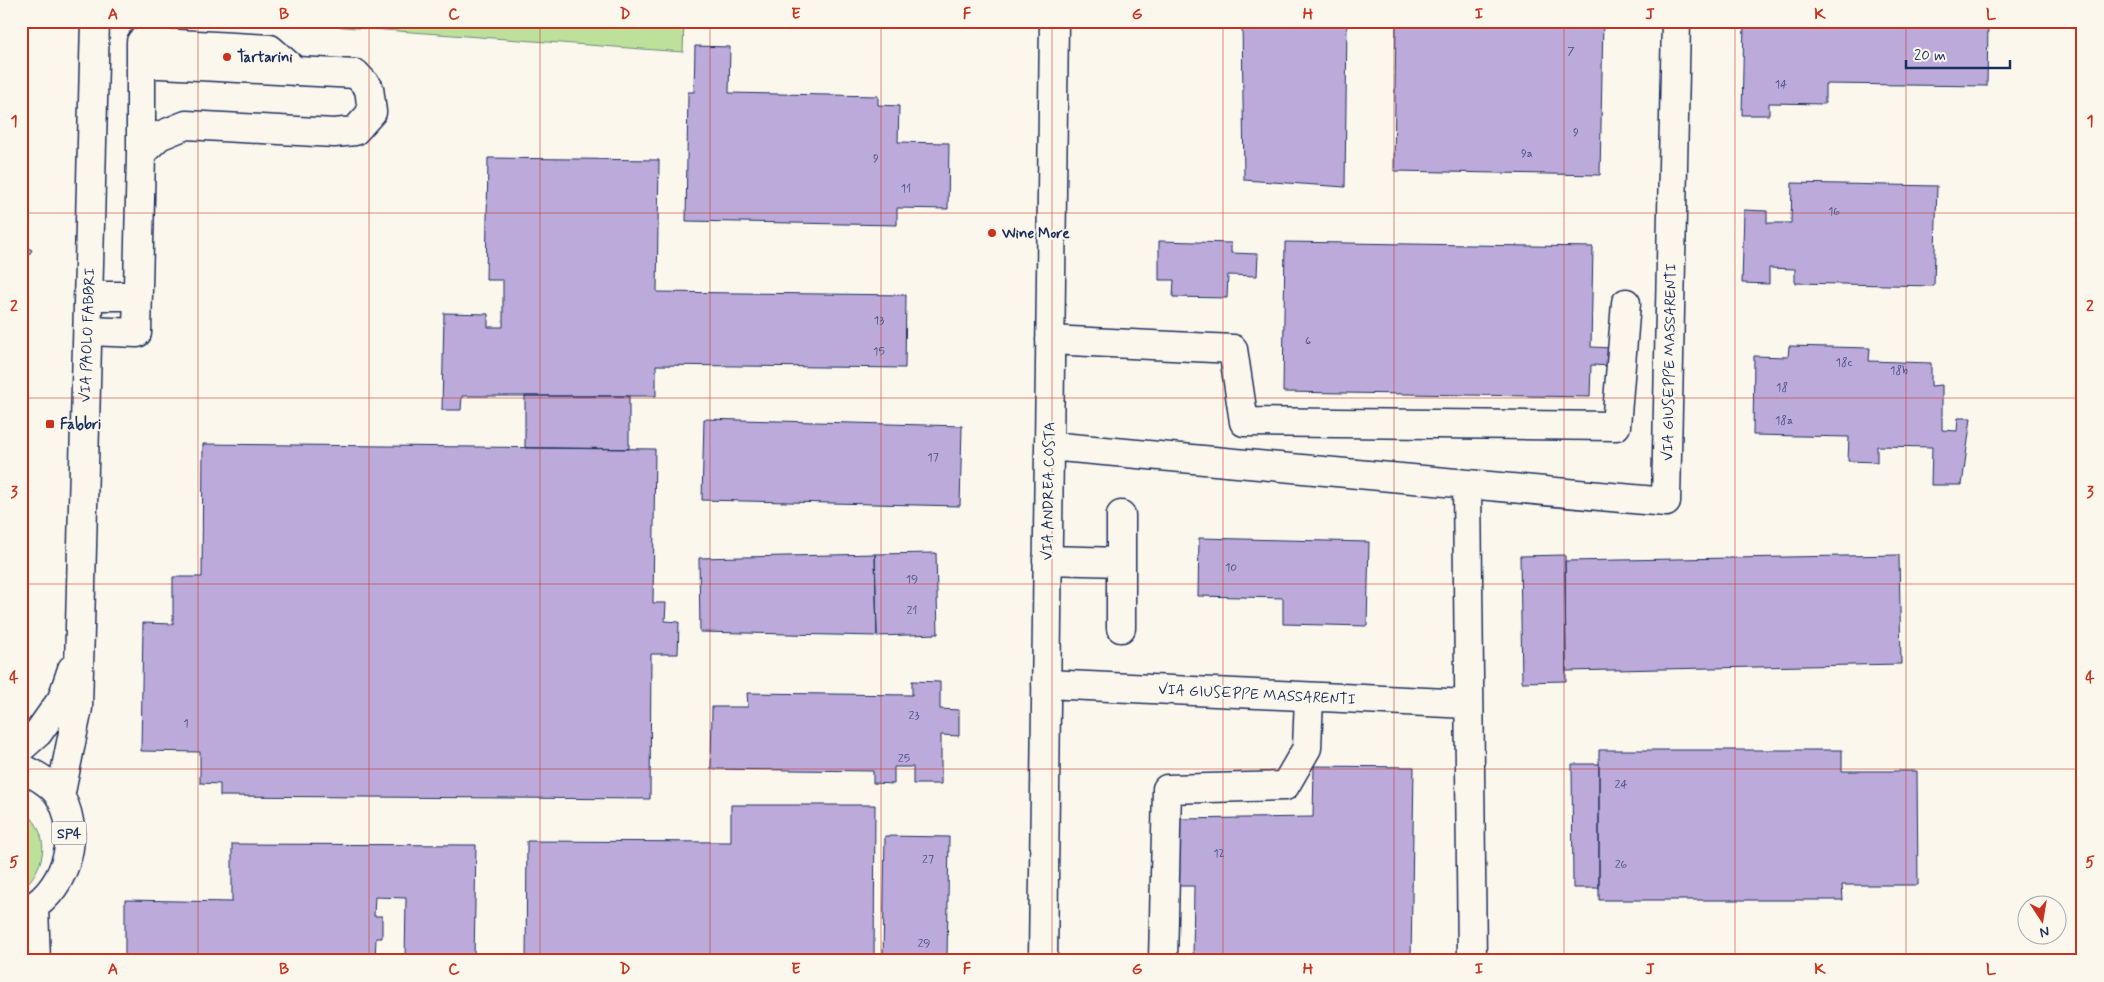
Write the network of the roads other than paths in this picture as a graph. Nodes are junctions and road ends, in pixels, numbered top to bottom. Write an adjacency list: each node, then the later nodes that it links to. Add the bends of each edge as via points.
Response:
1 (95, 21): 5 (street, VIA PAOLO FABBRI)
2 (1054, 21): 9 (street, VIA ANDREA COSTA)
3 (1676, 21): 11 (street, VIA GIUSEPPE MASSARENTI, via 1666,502)
4 (141, 153): 4 (street, via 159,136 186,125 334,133 355,131 372,112 369,88 356,74 141,63); 6 (street)
5 (89, 296): 6 (street); 8 (street, VIA PAOLO FABBRI)
6 (138, 296): 8 (street, via 137,332)
7 (1626, 303): 9 (street, via 1616,426 1244,422 1233,348)
8 (88, 331): 16 (street, VIA PAOLO FABBRI)
9 (1050, 340): 10 (street, VIA ANDREA COSTA)
10 (1048, 446): 11 (street, VIA GIUSEPPE MASSARENTI); 13 (street, VIA ANDREA COSTA)
11 (1467, 485): 19 (street)
12 (1121, 515): 14 (street)
13 (1047, 560): 14 (street); 17 (street, VIA ANDREA COSTA)
14 (1121, 562): 15 (street)
15 (1121, 628)
16 (79, 648): 20 (street, VIA PAOLO FABBRI, via 62,699 38,733); 22 (street, VIA PAOLO FABBRI, via 78,708)
17 (1046, 684): 18 (street, VIA GIUSEPPE MASSARENTI); 25 (street, VIA ANDREA COSTA)
18 (1309, 696): 19 (street, VIA GIUSEPPE MASSARENTI); 26 (street, via 1307,748 1285,786 1168,788)
19 (1468, 704): 27 (street)
20 (21, 748)
21 (21, 768): 22 (street, SP4, via 35,773)
22 (60, 797): 23 (street, SP4, via 67,815 66,862 50,892)
23 (28, 910): 24 (street, SP4)
24 (36, 961)
25 (1043, 961)
26 (1163, 961)
27 (1472, 961)

